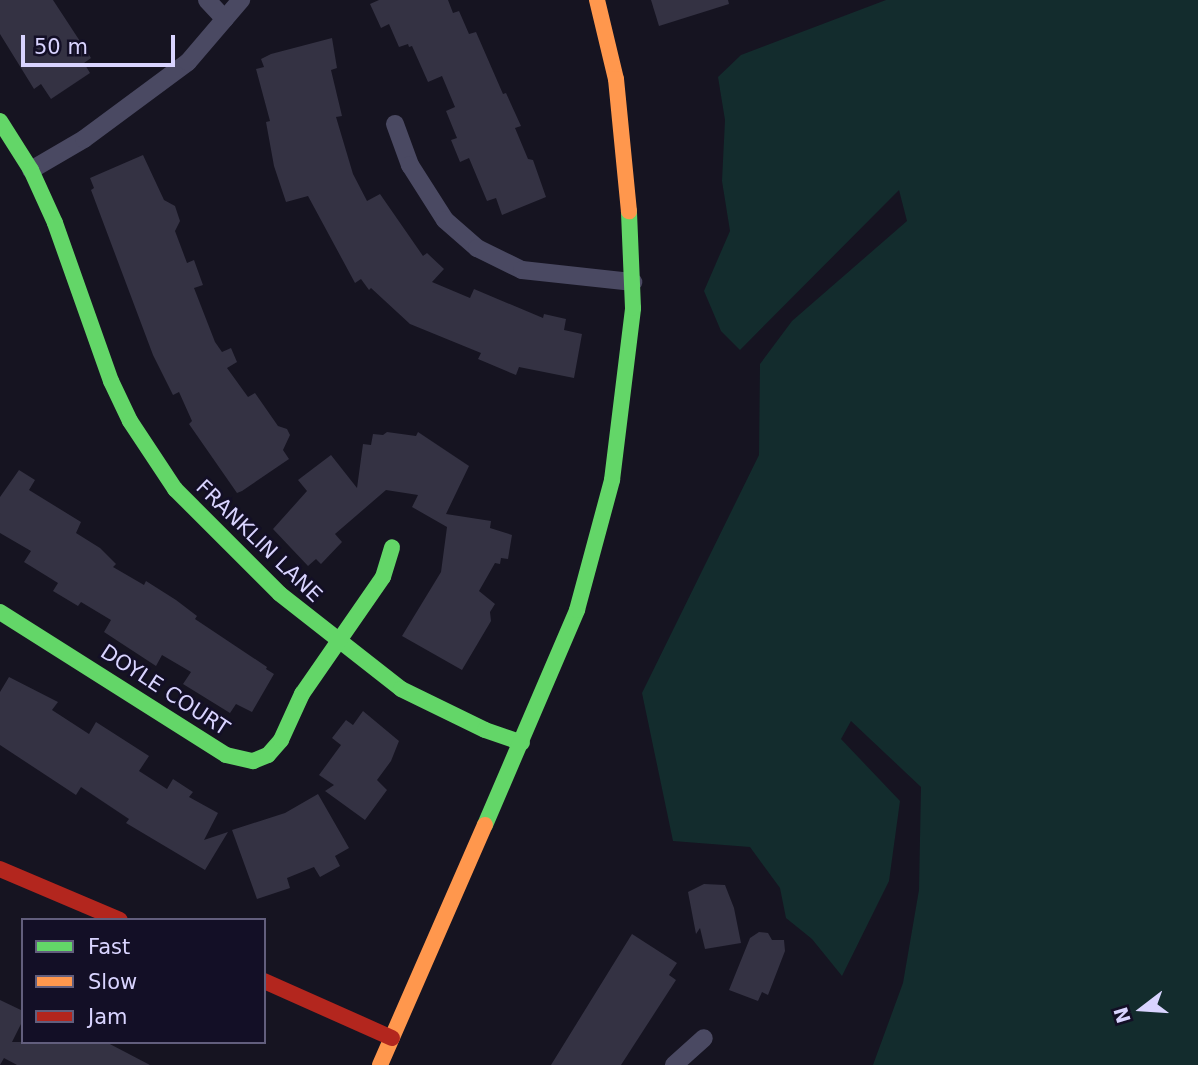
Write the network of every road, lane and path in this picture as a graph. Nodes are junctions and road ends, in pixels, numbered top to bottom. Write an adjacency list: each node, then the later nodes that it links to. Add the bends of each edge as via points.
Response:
1 (207, 0): 4 (street)
2 (241, 0): 4 (street)
3 (597, 0): 8 (street, via 625,147)
4 (225, 19): 7 (street, via 188,62 84,139)
5 (0, 121): 7 (street, FRANKLIN LANE)
6 (395, 124): 8 (street, via 410,165 445,220 477,247 522,270)
7 (31, 170): 11 (street, FRANKLIN LANE, via 84,295 111,381 175,489 280,594)
8 (633, 282): 12 (street, via 623,412 612,480 577,610)
9 (392, 547): 11 (street, DOYLE COURT, via 383,577)
10 (0, 611): 11 (street, DOYLE COURT, via 237,760 253,761 268,755 281,740 302,694)
11 (340, 642): 12 (street, FRANKLIN LANE, via 401,689)
12 (522, 743): 16 (street)
13 (0, 869): 14 (street)
14 (115, 918)
15 (266, 982): 16 (street)
16 (393, 1038): 18 (street)
17 (704, 1038): 19 (street)
18 (380, 1065)
19 (674, 1065)

